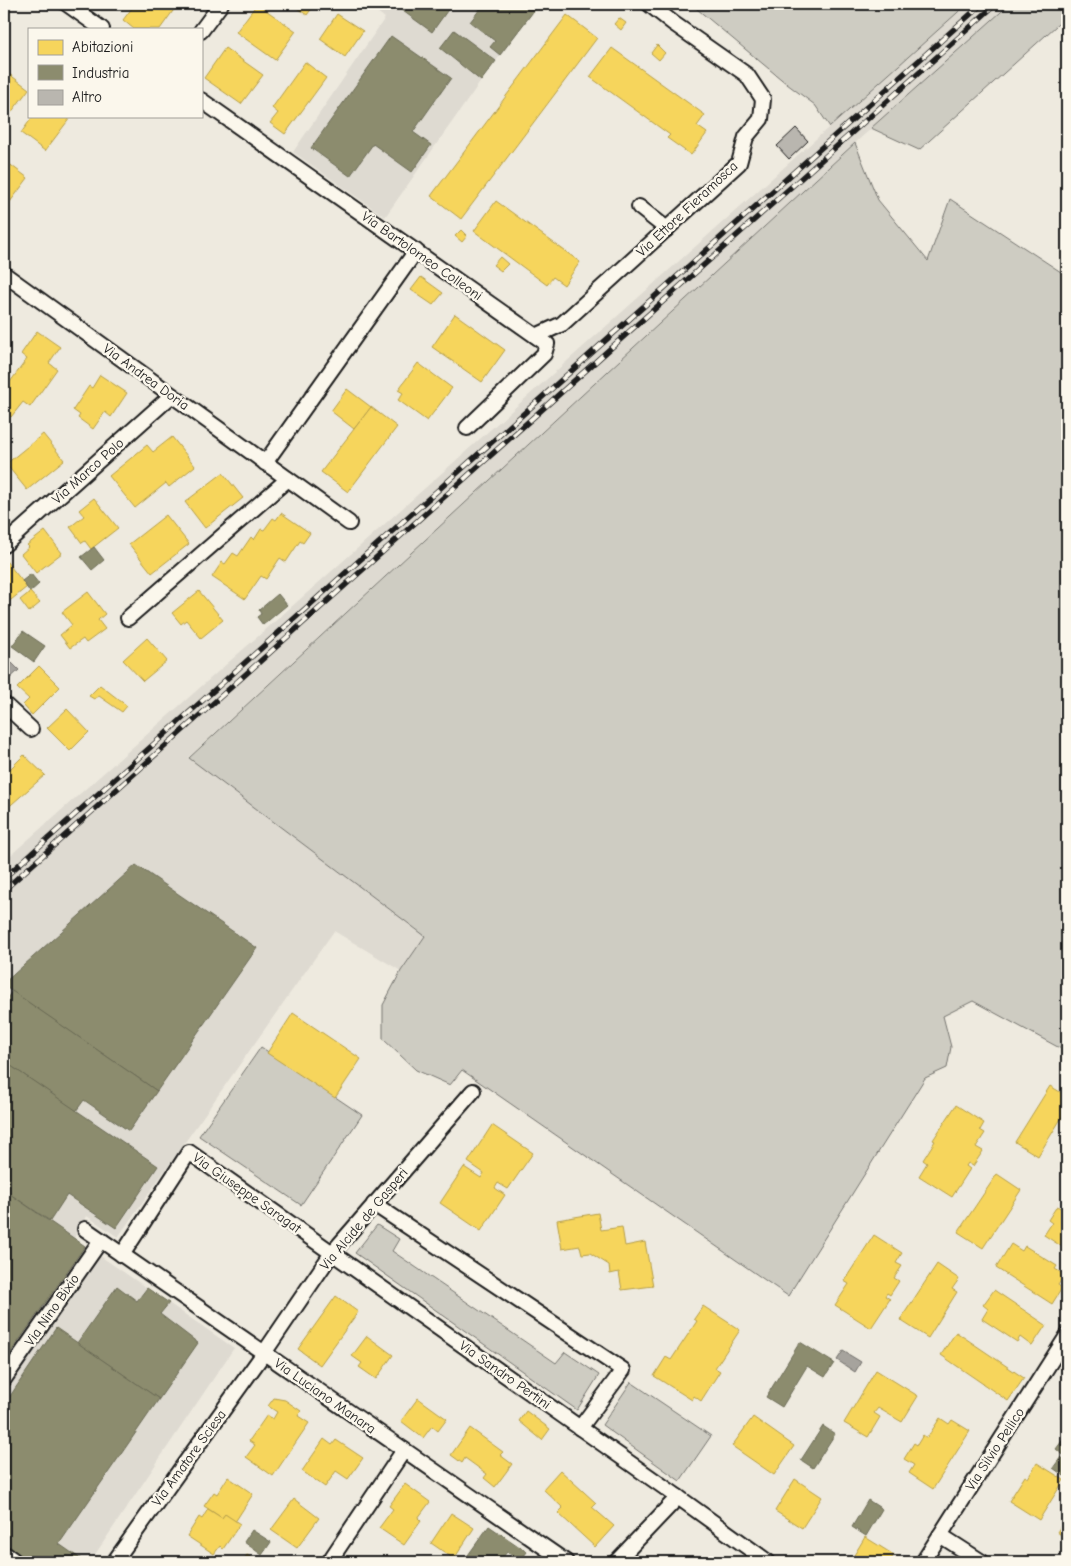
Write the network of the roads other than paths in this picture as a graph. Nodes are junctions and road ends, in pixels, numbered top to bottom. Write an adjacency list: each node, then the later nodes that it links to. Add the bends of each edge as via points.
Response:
1 (67, 4): 4 (street)
2 (222, 4): 5 (street)
3 (649, 4): 8 (street, Via Ettore Fieramosca, via 747,75 763,100 760,119 746,137 739,163)
4 (101, 28)
5 (202, 30)
6 (202, 101): 9 (street, Via Bartolomeo Colleoni)
7 (639, 207): 8 (street)
8 (667, 229): 11 (street, Via Ettore Fieramosca, via 562,324)
9 (416, 251): 11 (street, Via Bartolomeo Colleoni); 14 (street)
10 (4, 274): 12 (street, Via Andrea Doria)
11 (536, 336): 13 (street, via 547,344 544,354)
12 (171, 396): 14 (street, Via Andrea Doria); 17 (street, Via Marco Polo)
13 (467, 428)
14 (265, 462): 15 (street, Via Andrea Doria)
15 (288, 480): 16 (street, Via Andrea Doria); 18 (street)
16 (349, 523)
17 (4, 545)
18 (128, 618)
19 (4, 704): 20 (street)
20 (31, 729)
21 (473, 1091): 22 (street, Via Alcide de Gasperi)
22 (374, 1204): 25 (street, Via Alcide de Gasperi); 30 (street, via 623,1370)
23 (85, 1229): 24 (street, Via Luciano Manara)
24 (101, 1240): 26 (street, Via Luciano Manara); 29 (street, Via Nino Bixio)
25 (332, 1253): 26 (street, Via Giuseppe Saragat, via 189,1152); 28 (street, Via Alcide de Gasperi); 30 (street, Via Sandro Pertini)
26 (122, 1255): 28 (street, Via Luciano Manara)
27 (1065, 1345): 33 (street, Via Silvio Pellico)
28 (264, 1353): 31 (street, Via Luciano Manara); 36 (street, Via Amatore Sciesa)
29 (4, 1379)
30 (580, 1428): 32 (street, Via Sandro Pertini)
31 (404, 1450): 37 (street); 38 (street, Via Luciano Manara)
32 (678, 1498): 39 (street); 40 (street, Via Sandro Pertini)
33 (940, 1535): 41 (street, Via Silvio Pellico); 42 (street)
34 (4, 1557): 35 (street)
35 (11, 1562)
36 (114, 1562)
37 (328, 1562)
38 (566, 1562)
39 (616, 1562)
40 (768, 1562)
41 (923, 1562)
42 (982, 1562)

